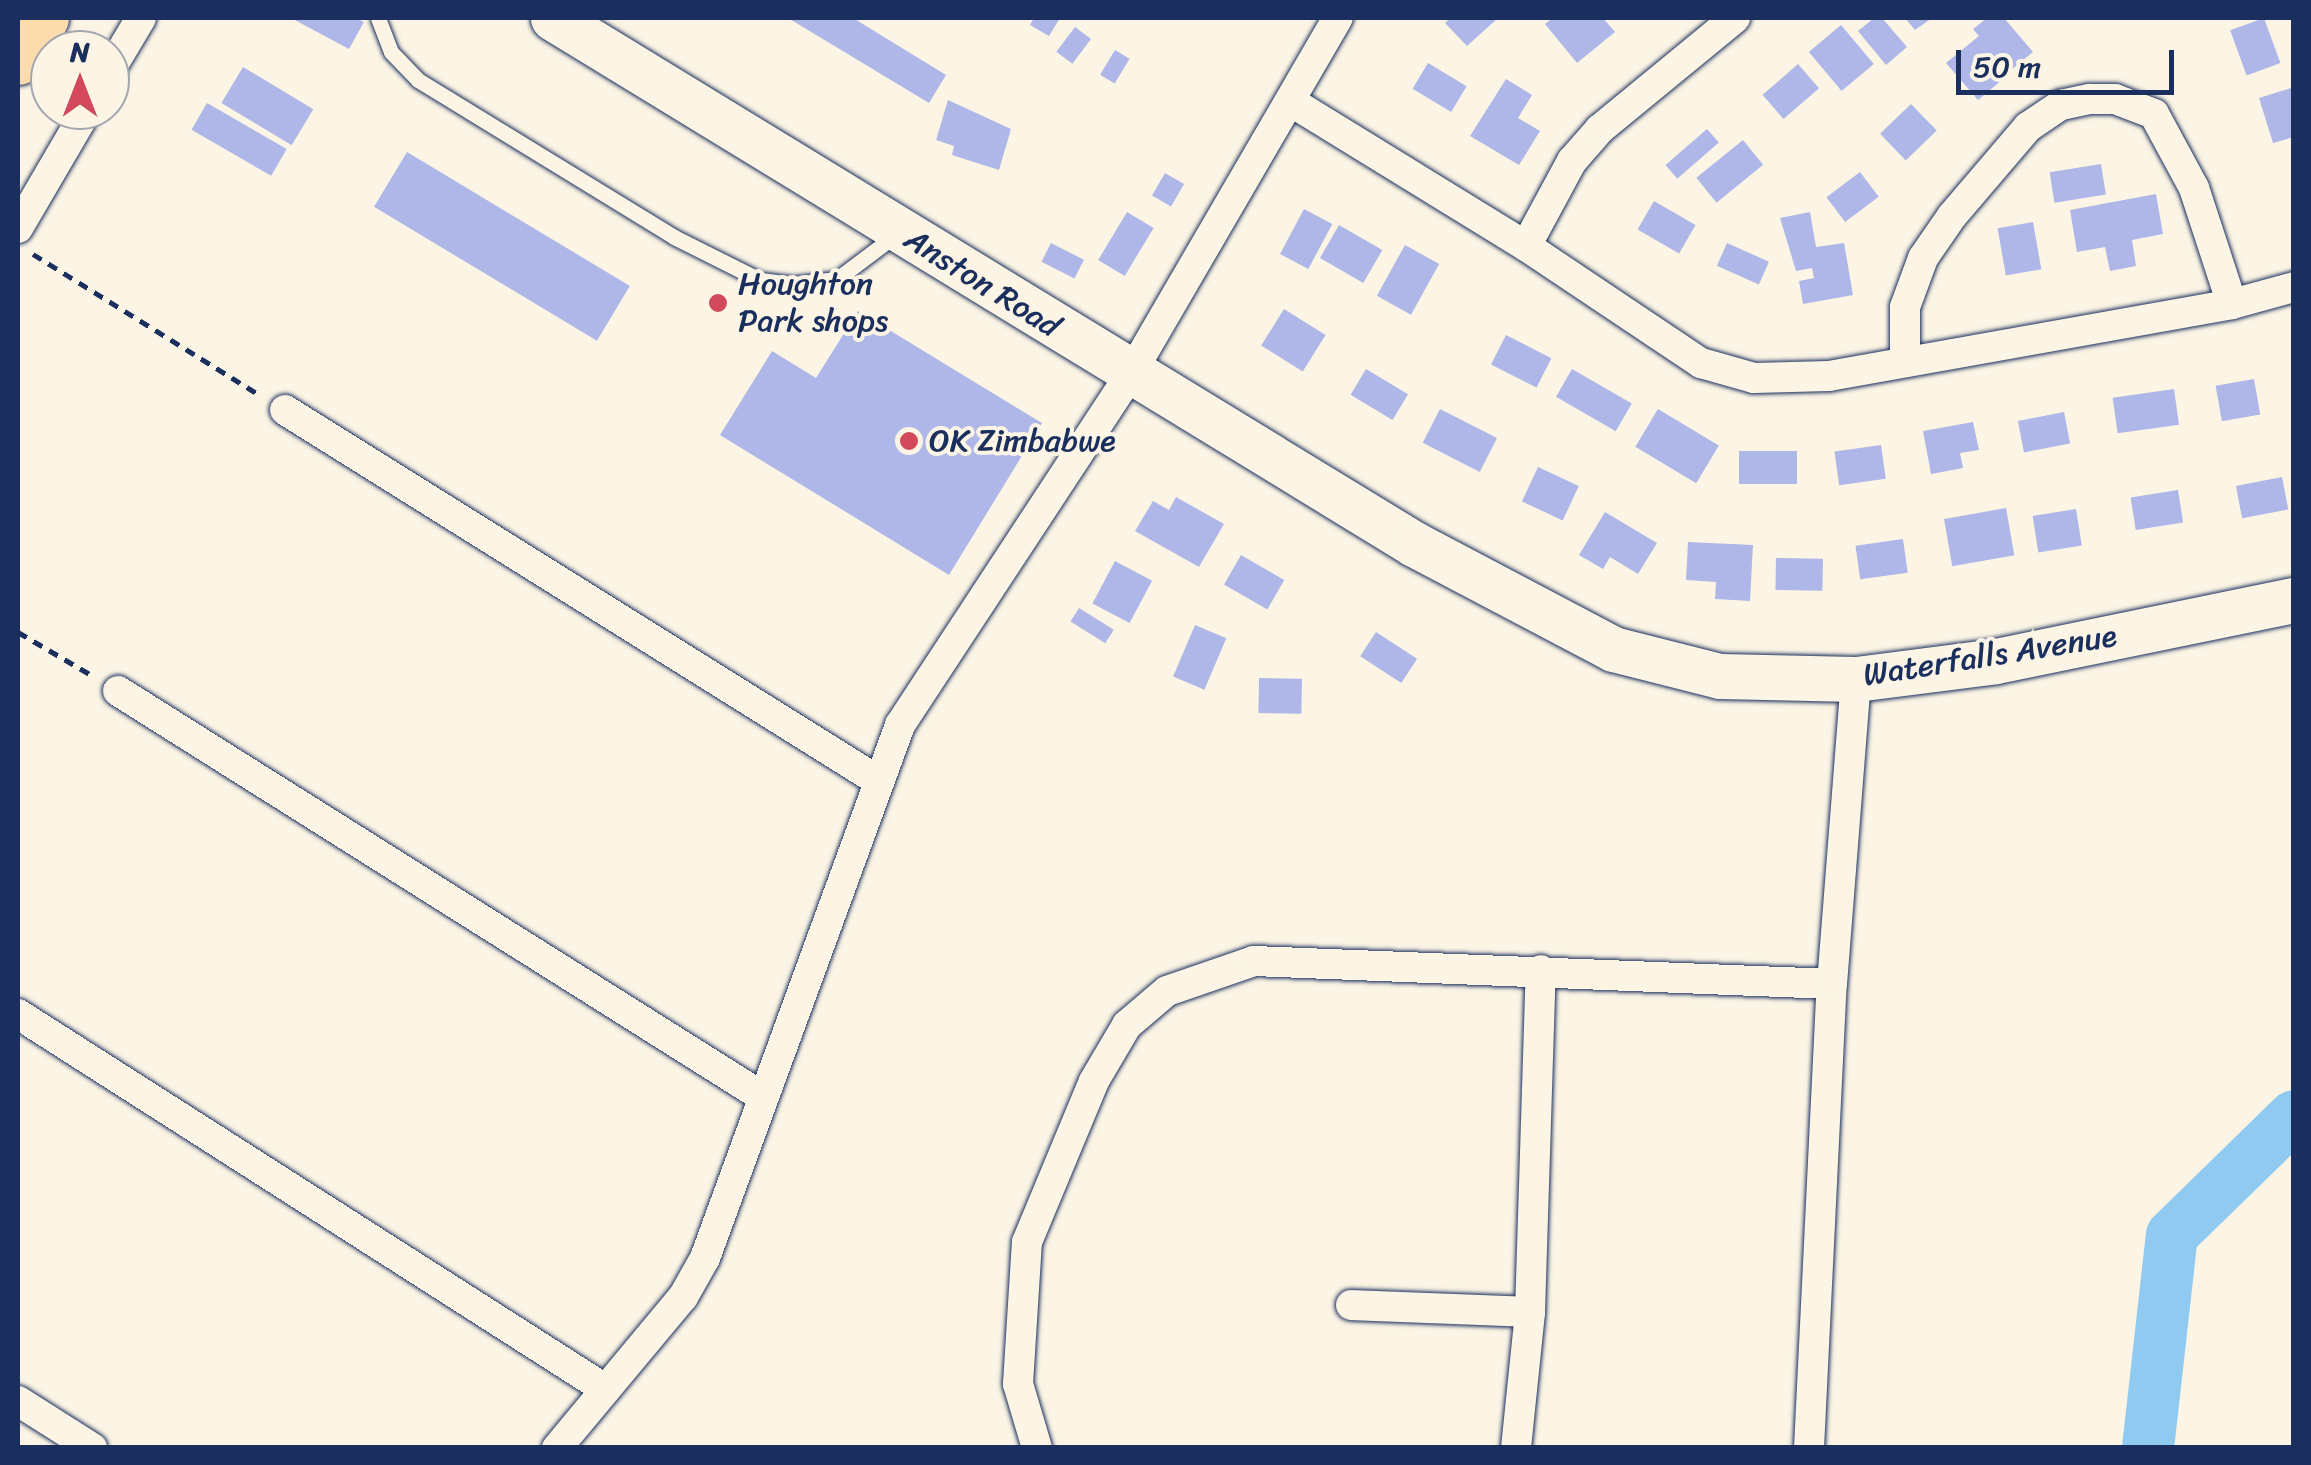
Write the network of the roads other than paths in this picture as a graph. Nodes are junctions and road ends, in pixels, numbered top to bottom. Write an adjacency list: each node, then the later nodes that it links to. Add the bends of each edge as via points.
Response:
1 (378, 18): 8 (lane, via 391,52 418,80 674,237 760,280 838,279)
2 (553, 18): 8 (main road, Anston Road)
3 (1338, 18): 5 (street)
4 (1735, 18): 9 (street, via 1600,129 1572,161)
5 (1290, 101): 9 (street); 13 (street)
6 (74, 130): 7 (street)
7 (18, 228)
8 (900, 232): 13 (main road, Anston Road)
9 (1526, 246): 12 (street, via 1701,363 1754,378 1829,376)
10 (2294, 286): 11 (street)
11 (2232, 304): 12 (street); 12 (street, via 2194,188 2154,114 2115,100 2061,105 2028,127 1923,258 1905,307)
12 (1905, 361)
13 (1130, 375): 15 (main road, Anston Road); 19 (street, via 900,725)
14 (285, 410): 19 (street)
15 (1414, 544): 17 (main road, Waterfalls Avenue, via 1613,649 1720,676)
16 (2294, 600): 17 (main road, Waterfalls Avenue, via 1996,660)
17 (1856, 679): 21 (street)
18 (118, 691): 23 (street)
19 (876, 780): 23 (street)
20 (1541, 970): 21 (street); 25 (street); 30 (street, via 1254,961 1167,991 1127,1025 1094,1081 1027,1242 1018,1384)
21 (1832, 984): 32 (street)
22 (18, 1014): 26 (street)
23 (763, 1097): 26 (street, via 704,1258 683,1297)
24 (1351, 1304): 25 (street)
25 (1530, 1312): 31 (street)
26 (605, 1389): 29 (street)
27 (18, 1401): 28 (street)
28 (92, 1448)
29 (556, 1448)
30 (1037, 1448)
31 (1516, 1448)
32 (1809, 1448)

